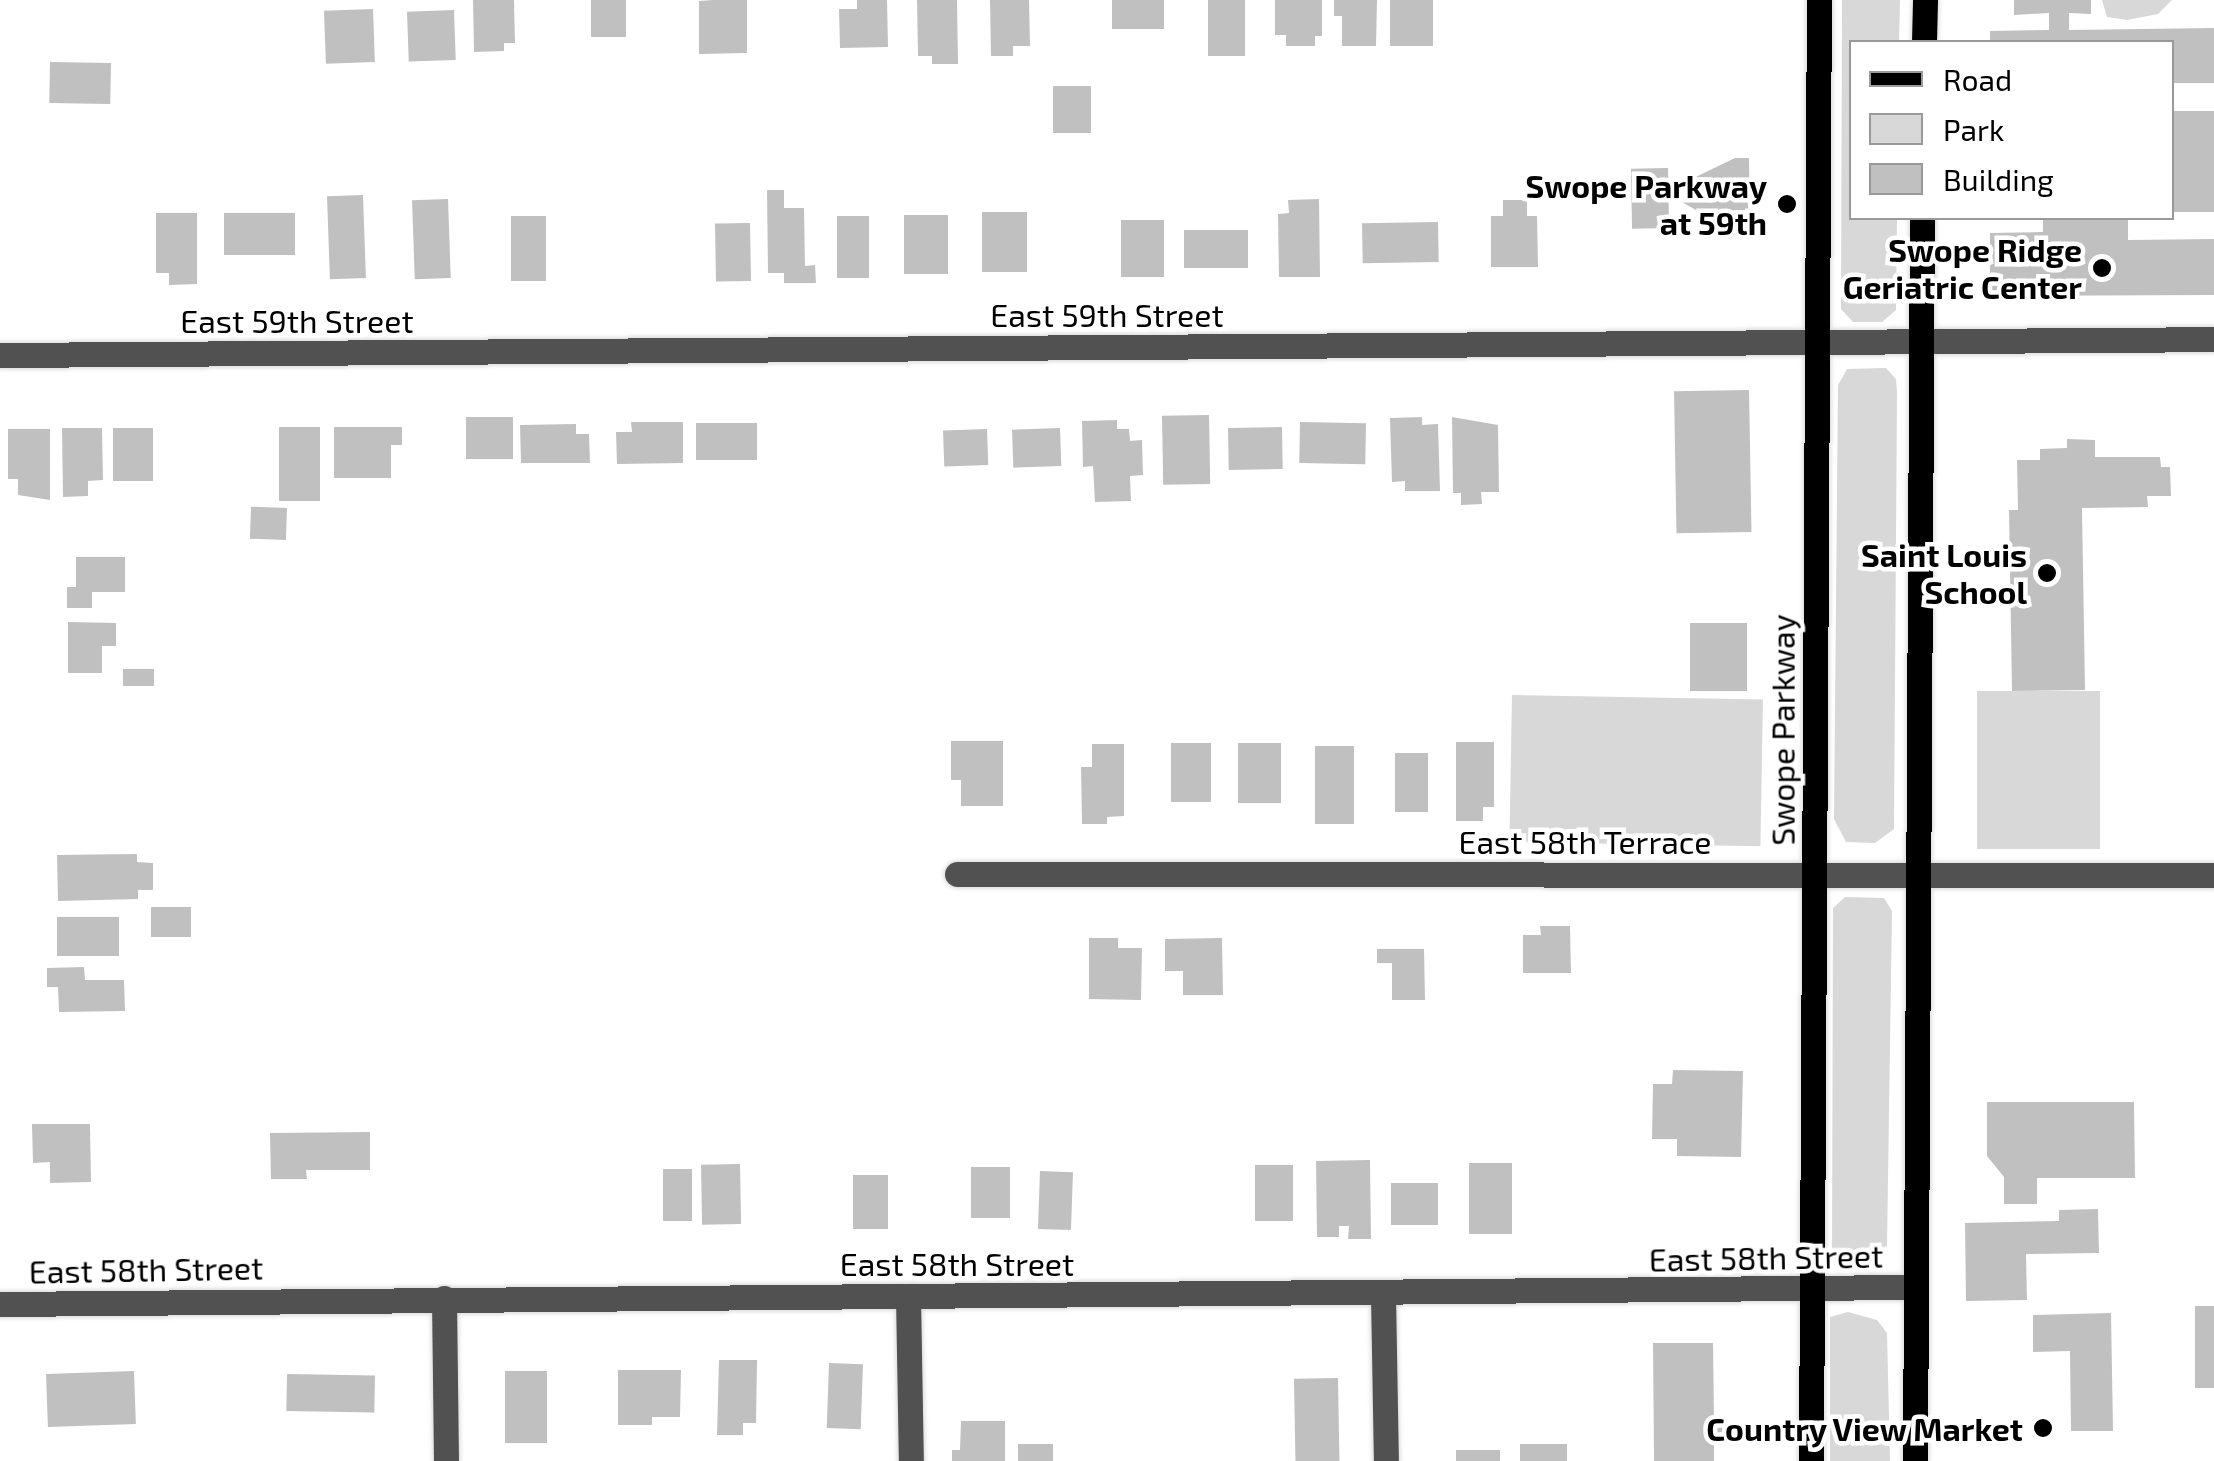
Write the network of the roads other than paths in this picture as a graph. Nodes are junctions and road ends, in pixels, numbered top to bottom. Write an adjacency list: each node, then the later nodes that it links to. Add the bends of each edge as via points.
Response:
1 (1819, 0): 7 (main road, Swope Parkway)
2 (1924, 0): 3 (main road)
3 (1924, 40)
4 (1922, 220): 6 (main road)
5 (2214, 340): 6 (street, East 59th Street)
6 (1921, 341): 7 (street, East 59th Street); 12 (main road)
7 (1817, 342): 8 (street, East 59th Street); 10 (main road, Swope Parkway)
8 (0, 355)
9 (957, 874): 10 (street, East 58th Terrace)
10 (1813, 874): 12 (street, East 58th Terrace); 14 (main road, Swope Parkway)
11 (2214, 874): 12 (street, East 58th Terrace)
12 (1919, 875): 13 (main road)
13 (1914, 1287): 14 (street, East 58th Street); 23 (main road)
14 (1810, 1288): 15 (street, East 58th Street); 22 (main road, Swope Parkway)
15 (1383, 1294): 16 (street, East 58th Street); 21 (street)
16 (908, 1296): 17 (street, East 58th Street); 20 (street)
17 (444, 1298): 18 (street, East 58th Street); 19 (street)
18 (0, 1304)
19 (446, 1461)
20 (911, 1461)
21 (1386, 1461)
22 (1810, 1461)
23 (1914, 1461)

